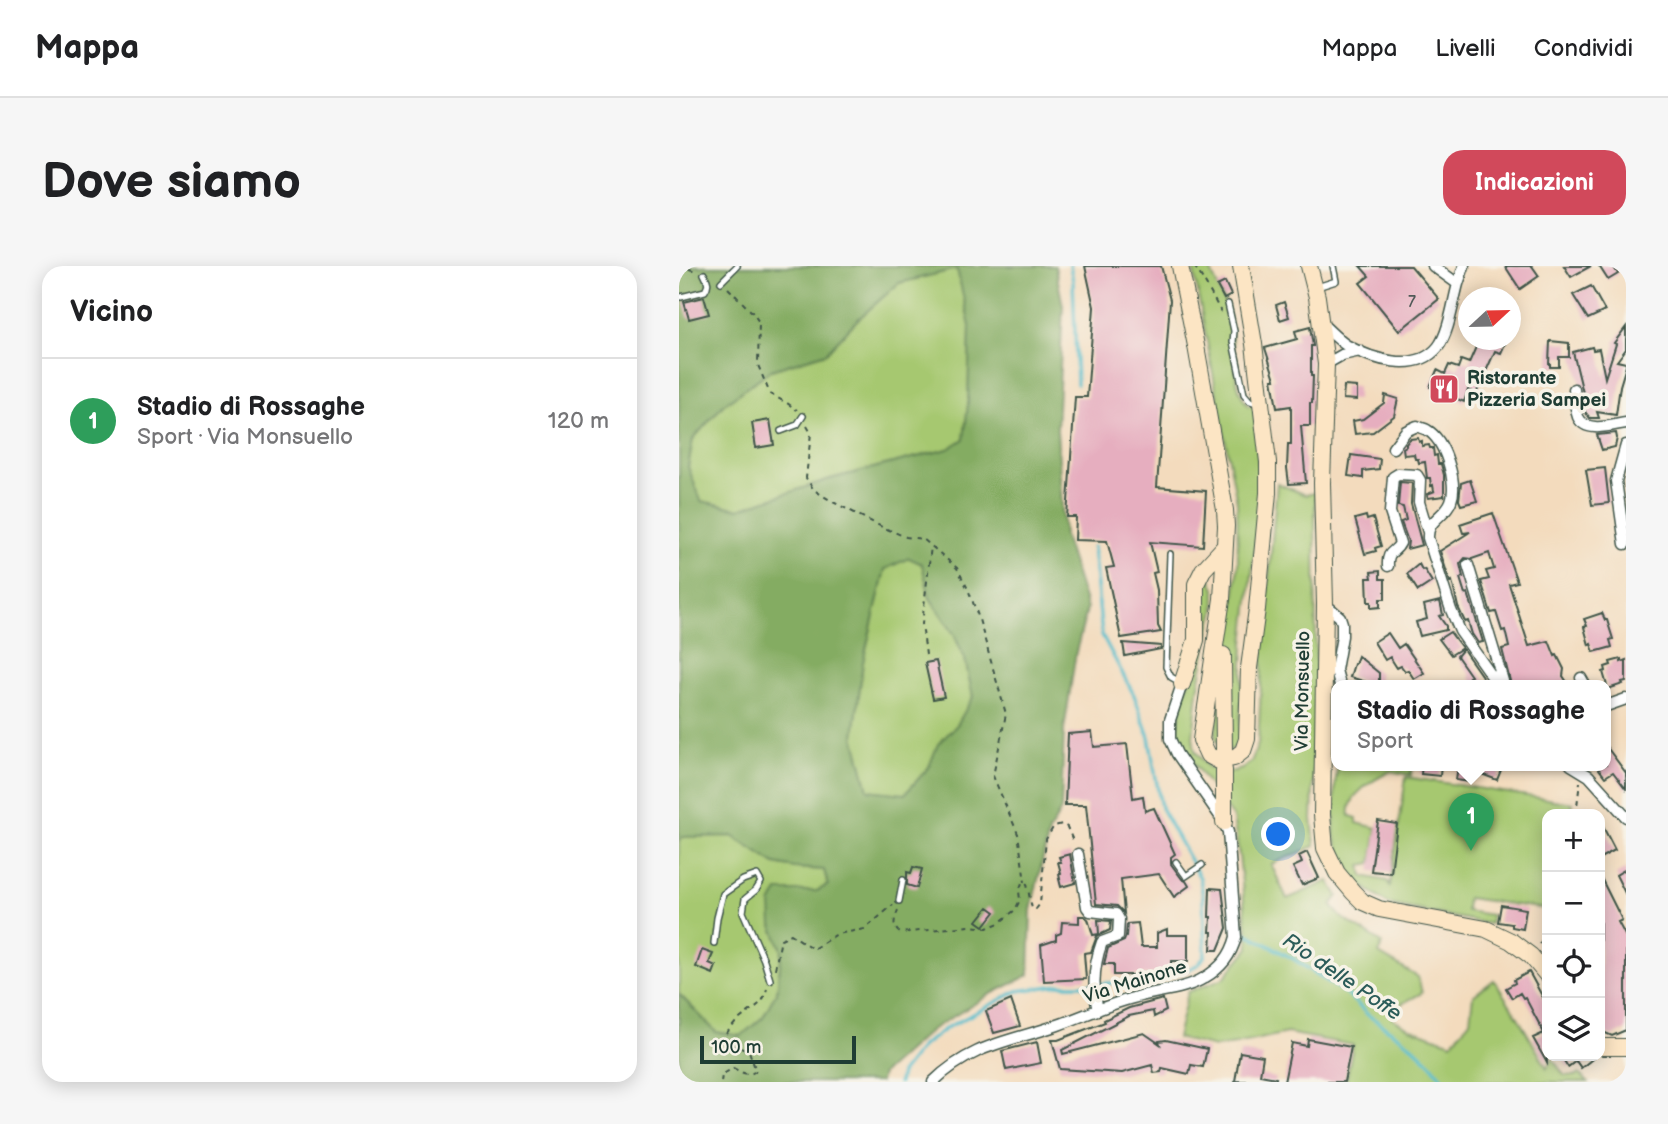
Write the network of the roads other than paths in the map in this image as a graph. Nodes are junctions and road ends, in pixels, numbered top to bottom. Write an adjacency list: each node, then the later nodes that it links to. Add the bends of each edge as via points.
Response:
1 (737, 266): 9 (lane)
2 (1180, 266): 26 (main road, via 1225,510)
3 (1241, 266): 18 (main road)
4 (1309, 266): 11 (main road, Via Monsuello)
5 (1333, 266): 11 (lane, via 1336,281)
6 (1433, 266): 10 (street)
7 (1464, 266): 10 (street)
8 (704, 274): 12 (lane, via 708,287)
9 (721, 282)
10 (1458, 284): 15 (street, via 1445,333 1426,358 1387,361)
11 (1315, 287): 14 (main road, Via Monsuello)
12 (681, 297)
13 (1228, 304): 18 (lane, via 1244,394)
14 (1321, 323): 15 (street); 16 (main road, Via Monsuello)
15 (1360, 352): 16 (street)
16 (1326, 364): 33 (main road, Via Monsuello, via 1322,483)
17 (1574, 389): 20 (street, via 1582,423 1591,427)
18 (1262, 405): 32 (main road, via 1268,493 1249,668 1247,739 1243,751 1219,761 1208,755 1201,740)
19 (803, 416): 21 (lane, via 797,425)
20 (1626, 423)
21 (781, 431)
22 (1626, 445): 25 (street, via 1616,481)
23 (1393, 449): 24 (street, via 1406,431 1417,426 1429,431 1448,460 1452,499)
24 (1428, 532): 29 (street, via 1419,502 1420,480 1417,475 1398,474 1393,477 1390,512 1400,543 1389,552); 35 (street, via 1460,631)
25 (1625, 544)
26 (1225, 546): 30 (main road); 31 (main road)
27 (1170, 554): 37 (lane, via 1166,667)
28 (1468, 565): 36 (street)
29 (1388, 566)
30 (1203, 570): 31 (main road); 37 (main road, via 1195,589 1194,652)
31 (1223, 572): 32 (main road)
32 (1222, 596): 38 (main road)
33 (1325, 604): 34 (street, via 1342,623); 49 (main road, Via Monsuello, via 1322,815 1325,848 1337,873 1363,902 1486,929 1521,948)
34 (1339, 680)
35 (1497, 680)
36 (1503, 680)
37 (1182, 684): 42 (street, Via Mainone, via 1170,720 1170,739)
38 (1224, 751)
39 (1224, 769): 42 (main road)
40 (1581, 771): 41 (street)
41 (1626, 817)
42 (1224, 822): 51 (street, Via Mainone, via 1230,841 1236,937 1228,956 1201,980)
43 (1078, 854): 51 (street, via 1087,907 1116,914 1119,919 1118,936 1102,942 1098,953 1094,977)
44 (1176, 862): 45 (lane, via 1186,876)
45 (1202, 865)
46 (902, 880): 47 (lane)
47 (899, 901)
48 (714, 943): 50 (lane, via 723,894 757,875 761,881 745,899 744,912)
49 (1542, 969)
50 (770, 980)
51 (1098, 1010): 54 (street, Via Mainone, via 966,1056)
52 (1605, 1046): 53 (main road)
53 (1626, 1047)
54 (933, 1082)

